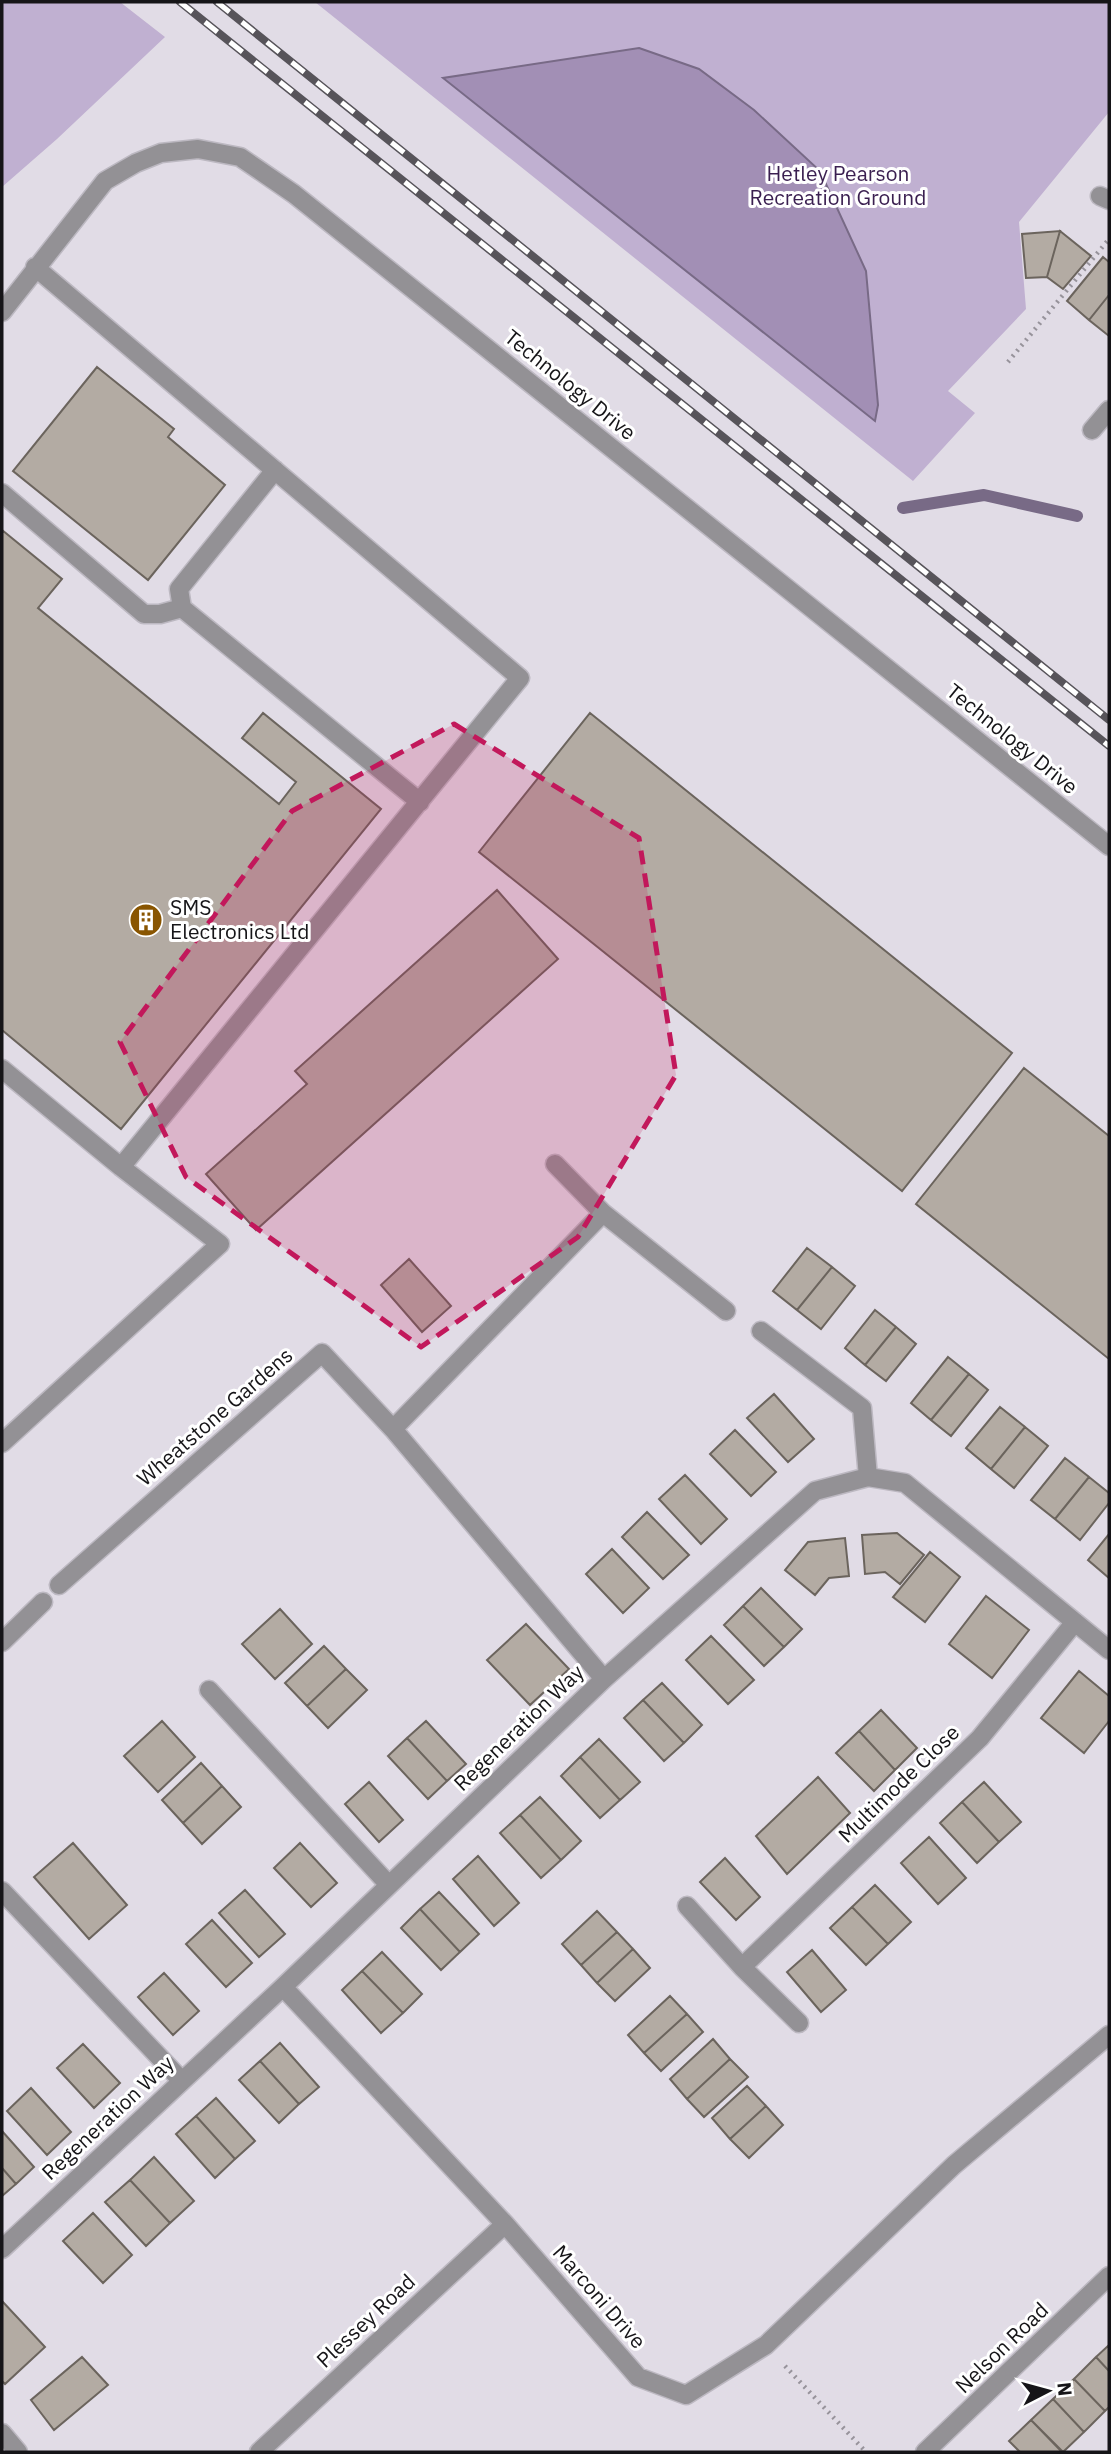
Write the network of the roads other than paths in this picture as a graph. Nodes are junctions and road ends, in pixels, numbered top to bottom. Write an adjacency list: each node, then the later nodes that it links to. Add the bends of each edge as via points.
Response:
1 (35, 267): 2 (street, Technology Drive); 5 (street); 9 (street, Technology Drive, via 105,181 135,163 161,153 198,149 240,157 294,194)
2 (2, 312)
3 (1109, 410): 4 (street)
4 (1092, 430)
5 (275, 470): 7 (street, via 179,589); 8 (street, via 520,678)
6 (2, 493): 7 (street, via 144,614)
7 (182, 608): 8 (street)
8 (420, 802): 12 (street)
9 (1109, 846)
10 (2, 1069): 12 (street)
11 (555, 1164): 13 (street)
12 (121, 1167): 17 (street, via 220,1244)
13 (603, 1213): 14 (street); 16 (street)
14 (726, 1311)
15 (761, 1331): 18 (street, via 862,1408)
16 (393, 1429): 19 (street, Wheatstone Gardens, via 322,1353); 24 (street, Wheatstone Gardens)
17 (2, 1443)
18 (868, 1477): 21 (street, Regeneration Way, via 905,1483); 24 (street, Regeneration Way, via 815,1491)
19 (60, 1585)
20 (43, 1602): 22 (street)
21 (1075, 1622): 23 (street, Regeneration Way); 29 (street, Multimode Close, via 980,1738)
22 (2, 1642)
23 (1109, 1650)
24 (604, 1679): 26 (street, Regeneration Way)
25 (209, 1690): 26 (street)
26 (389, 1885): 30 (street, Regeneration Way)
27 (2, 1891): 33 (street)
28 (687, 1906): 29 (street)
29 (742, 1967): 31 (street)
30 (283, 1987): 33 (street, Regeneration Way); 34 (street, Marconi Drive)
31 (799, 2023)
32 (1109, 2035): 34 (street, Marconi Drive, via 954,2165 766,2345 686,2395 638,2377)
33 (181, 2080): 35 (street, Regeneration Way)
34 (505, 2224): 39 (street, Plessey Road)
35 (2, 2249)
36 (1109, 2276): 40 (street, Nelson Road)
37 (2, 2433): 38 (street)
38 (18, 2452)
39 (259, 2452)
40 (925, 2452)

